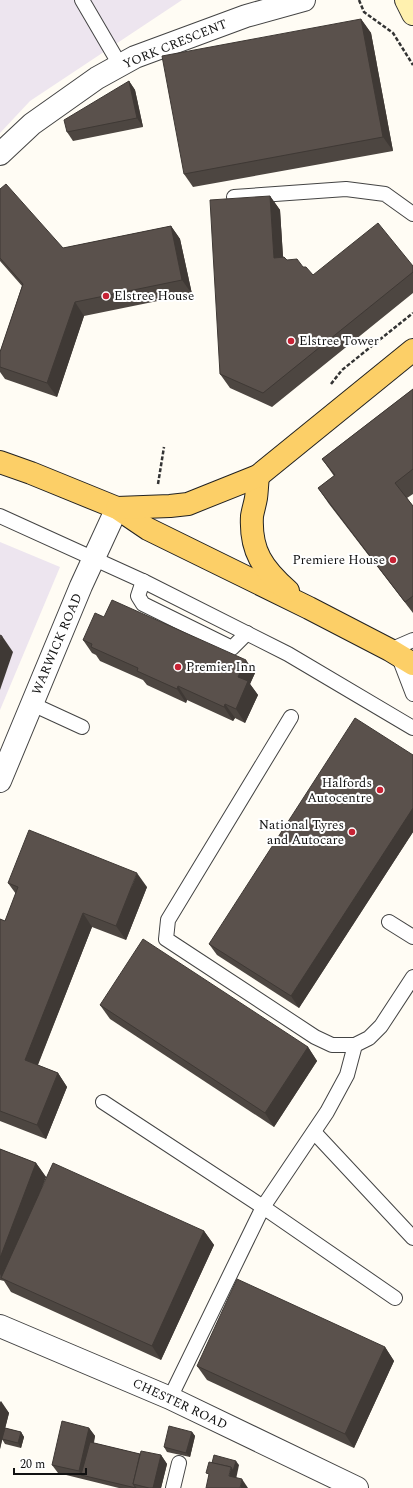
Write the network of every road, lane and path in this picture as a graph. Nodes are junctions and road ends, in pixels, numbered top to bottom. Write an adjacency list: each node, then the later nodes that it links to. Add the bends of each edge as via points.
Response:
1 (82, 0): 6 (lane)
2 (304, 0): 6 (street, YORK CRESCENT, via 246,16 186,44 135,57)
3 (359, 0): 7 (path, via 364,12 393,33)
4 (406, 0): 5 (street)
5 (413, 14)
6 (120, 65): 8 (street, YORK CRESCENT, via 97,78 32,124)
7 (413, 65)
8 (0, 154)
9 (234, 197): 10 (lane, via 346,189 385,194)
10 (413, 214)
11 (413, 313): 13 (path, via 342,370)
12 (413, 350): 16 (main road)
13 (328, 389)
14 (164, 447): 17 (path)
15 (0, 462): 18 (main road)
16 (258, 476): 18 (main road, via 188,504); 22 (main road, via 252,516 256,553 263,566 276,580)
17 (157, 492)
18 (117, 508): 20 (street, WARWICK ROAD); 22 (main road, via 148,529)
19 (0, 516): 20 (lane)
20 (94, 558): 21 (lane); 26 (street, WARWICK ROAD)
21 (143, 581): 23 (lane); 23 (lane, via 138,596 143,604 232,648)
22 (309, 608): 24 (main road)
23 (247, 633): 29 (lane, via 288,654)
24 (406, 656): 25 (lane)
25 (413, 694)
26 (32, 704): 28 (lane); 30 (street, WARWICK ROAD)
27 (291, 718): 34 (lane, via 168,920 166,939 315,1037 332,1045)
28 (82, 727)
29 (413, 728)
30 (0, 781)
31 (389, 922): 32 (lane)
32 (413, 937)
33 (413, 977): 34 (lane, via 381,1026 369,1038)
34 (355, 1045): 36 (lane, via 347,1075)
35 (103, 1102): 37 (lane)
36 (314, 1132): 37 (lane); 38 (lane)
37 (264, 1208): 39 (lane); 41 (lane)
38 (413, 1238)
39 (395, 1298)
40 (0, 1326): 41 (street, CHESTER ROAD)
41 (170, 1398): 44 (street, CHESTER ROAD)
42 (179, 1463): 43 (lane)
43 (173, 1488)
44 (357, 1488)

